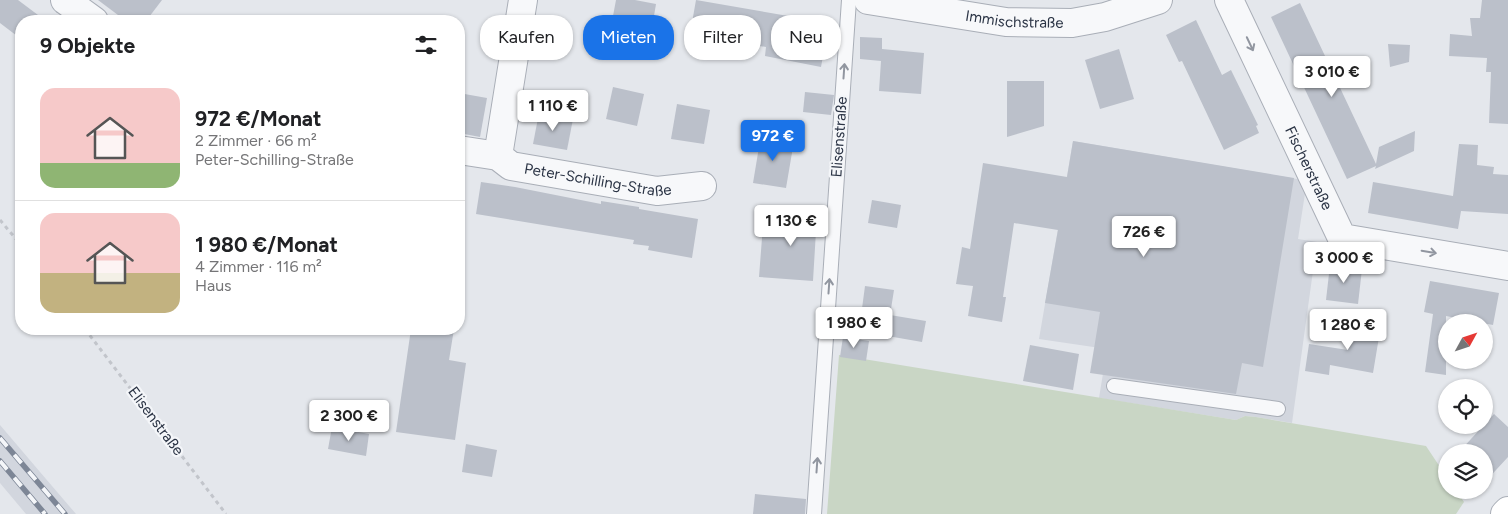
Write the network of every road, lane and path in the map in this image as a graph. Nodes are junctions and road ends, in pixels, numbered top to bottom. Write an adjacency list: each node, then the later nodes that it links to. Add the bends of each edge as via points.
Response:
1 (523, 0): 9 (street)
2 (849, 0): 19 (lane, Elisenstraße, one-way to 2)
3 (868, 0): 6 (street, Immischstraße, via 1006,22 1072,23 1105,17)
4 (1229, 0): 13 (street, Fischerstraße, one-way to 13, via 1342,238)
5 (67, 1): 7 (street)
6 (1142, 2)
7 (86, 15)
8 (465, 151): 9 (street, Peter-Schilling-Straße)
9 (498, 156): 10 (street, Peter-Schilling-Straße, via 511,166 657,192)
10 (702, 186)
11 (0, 220): 12 (path)
12 (15, 238)
13 (1508, 266)
14 (90, 335): 18 (path, Elisenstraße)
15 (1114, 386): 16 (lane)
16 (1278, 409)
17 (1508, 511): 20 (street)
18 (226, 514)
19 (814, 514)
20 (1505, 514)

